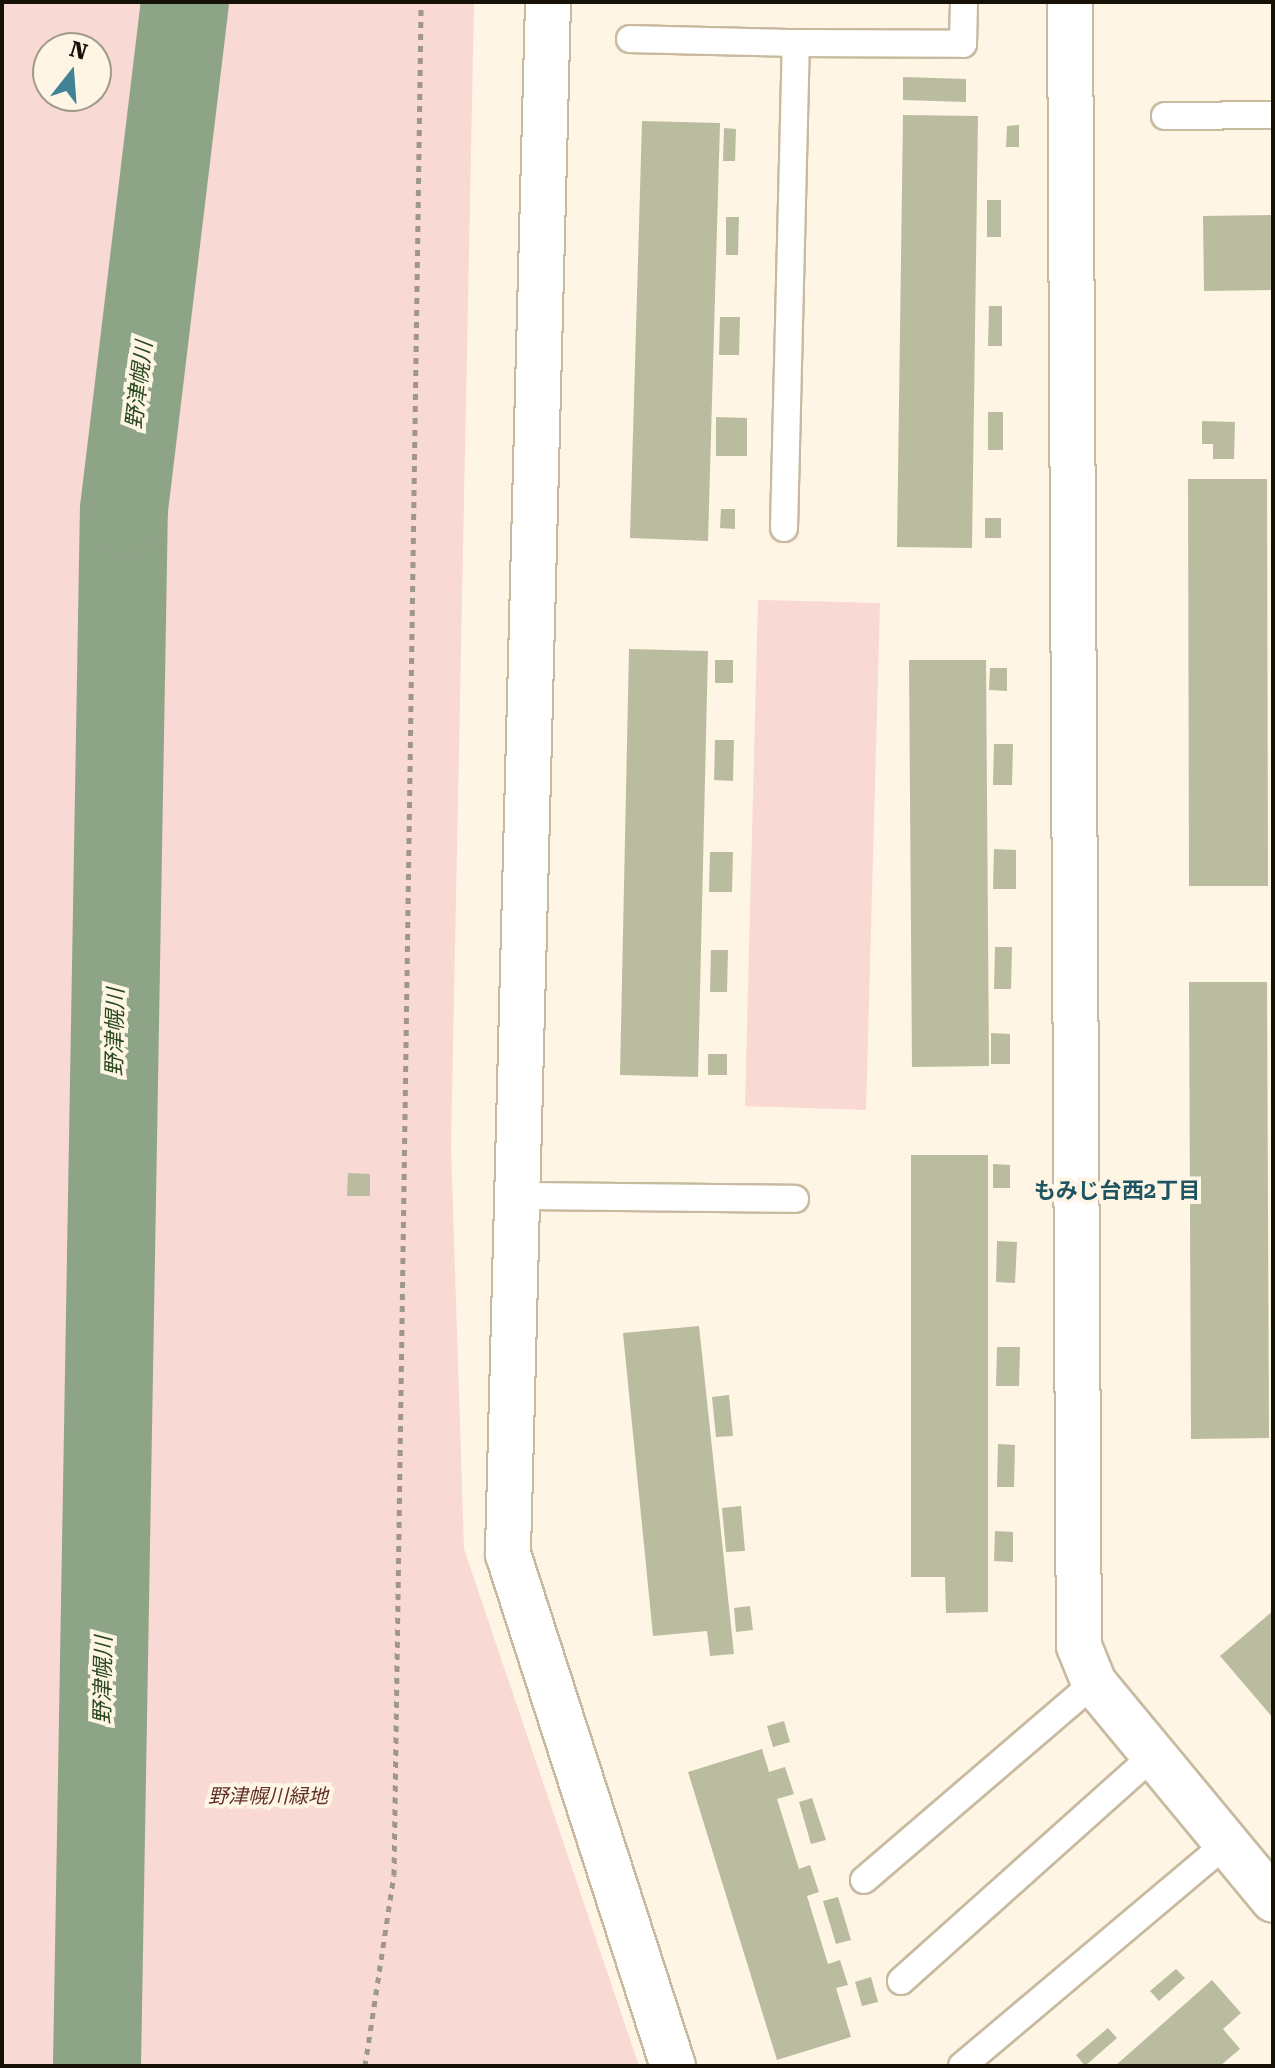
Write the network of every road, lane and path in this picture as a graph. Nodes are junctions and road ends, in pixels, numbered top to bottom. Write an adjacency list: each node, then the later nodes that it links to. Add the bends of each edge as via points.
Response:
1 (421, 2): 18 (path, via 394,1875)
2 (548, 2): 10 (street)
3 (964, 2): 6 (lane, via 963,44)
4 (1070, 2): 12 (street, via 1079,1646)
5 (630, 39): 6 (lane)
6 (796, 43): 9 (lane)
7 (1273, 115): 8 (lane)
8 (1165, 116)
9 (784, 528)
10 (517, 1196): 11 (lane); 19 (street, via 508,1554)
11 (795, 1199)
12 (1094, 1683): 13 (street); 15 (lane)
13 (1154, 1755): 14 (street); 17 (lane)
14 (1227, 1843): 16 (street); 20 (lane)
15 (864, 1880)
16 (1273, 1899)
17 (901, 1981)
18 (365, 2066)
19 (673, 2066)
20 (962, 2066)

